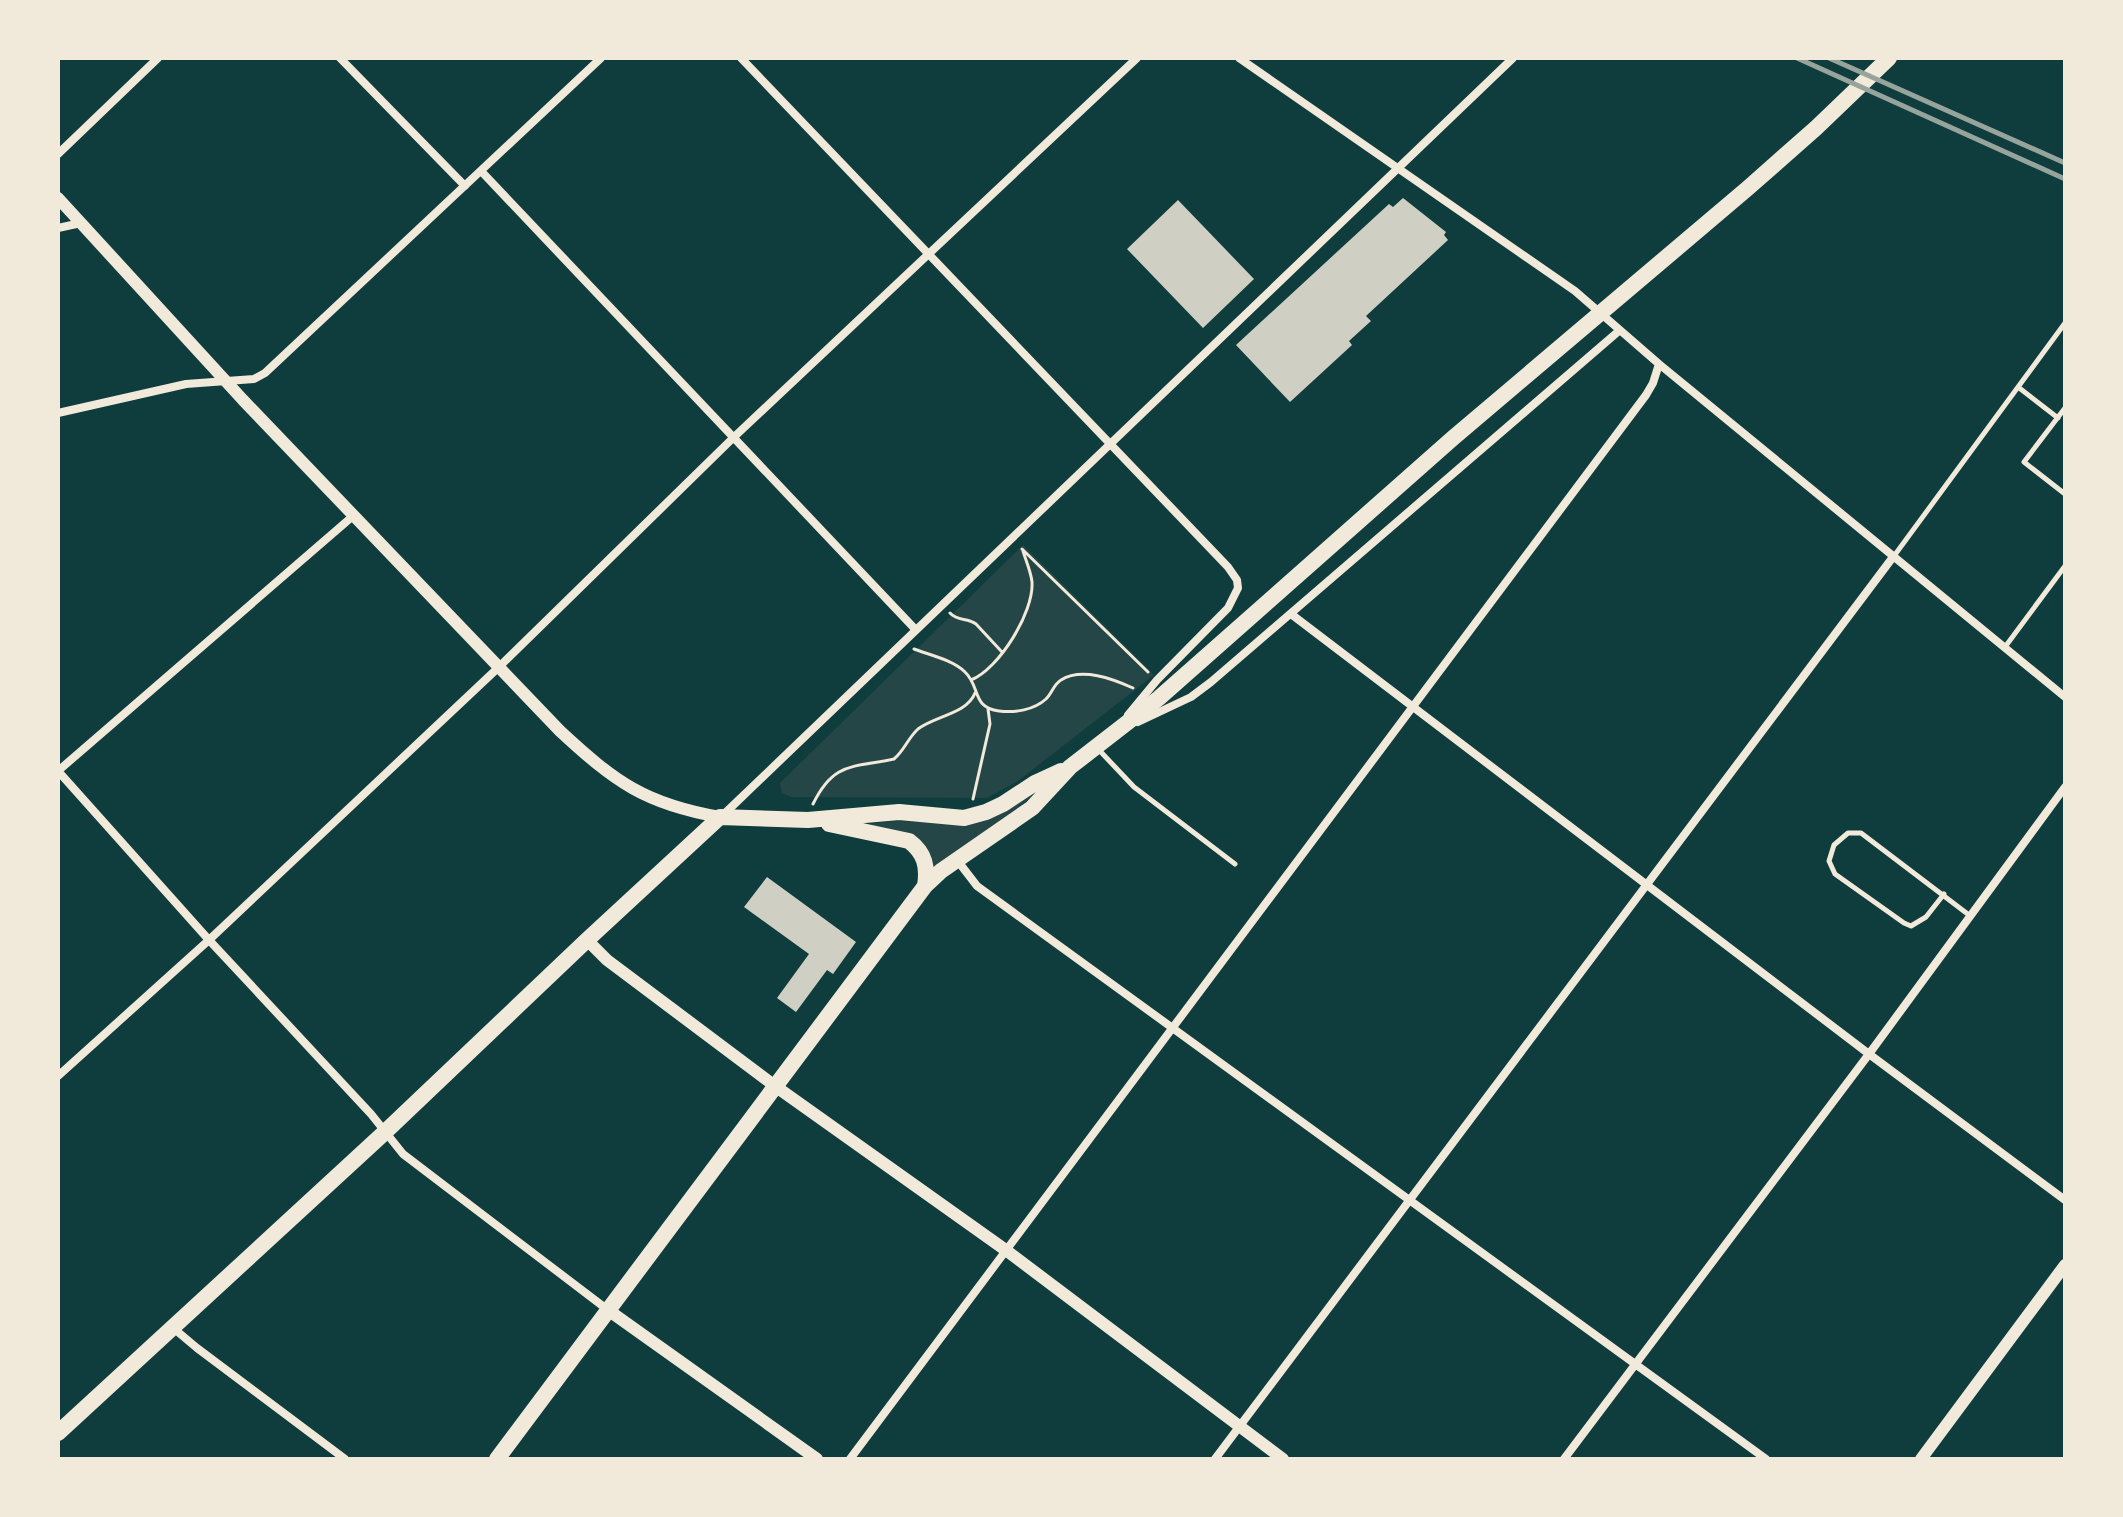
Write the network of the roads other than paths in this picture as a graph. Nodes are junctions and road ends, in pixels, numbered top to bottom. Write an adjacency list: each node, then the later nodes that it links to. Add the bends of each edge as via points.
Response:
1 (158, 58): 9 (street)
2 (340, 58): 12 (street)
3 (601, 58): 11 (street)
4 (741, 58): 16 (street)
5 (1137, 58): 16 (street)
6 (1239, 58): 10 (street)
7 (1513, 58): 10 (street)
8 (1889, 58): 37 (main road, via 1760,178)
9 (58, 154)
10 (1398, 167): 18 (street, via 1575,291); 26 (street)
11 (481, 171): 12 (street); 25 (street)
12 (465, 186): 20 (street, via 265,373)
13 (58, 198): 14 (street)
14 (81, 223): 15 (street); 20 (street)
15 (58, 228)
16 (929, 256): 25 (street); 26 (street)
17 (2065, 323): 21 (lane)
18 (1620, 330): 19 (street); 31 (street)
19 (1659, 364): 29 (street); 36 (street, via 1646,395)
20 (227, 382): 23 (street, via 186,384); 28 (street)
21 (2018, 387): 24 (lane); 29 (lane)
22 (2065, 408): 24 (lane)
23 (58, 413)
24 (2058, 418): 27 (lane, via 2024,462)
25 (733, 438): 32 (street); 34 (street)
26 (1110, 444): 32 (street); 37 (street, via 1228,567 1238,588 1228,608 1144,694)
27 (2065, 494)
28 (353, 516): 34 (street); 40 (street)
29 (1893, 557): 33 (street); 46 (street)
30 (2065, 566): 33 (lane)
31 (1291, 614): 36 (street); 37 (street, via 1191,697)
32 (915, 629): 42 (street)
33 (2005, 648): 35 (street)
34 (500, 666): 42 (street, via 599,767 682,811); 50 (street)
35 (2065, 697)
36 (1412, 707): 46 (street); 52 (street)
37 (1113, 734): 38 (main road)
38 (1096, 747): 39 (main road); 45 (lane, via 1134,787)
39 (1070, 767): 43 (main road, via 1003,804 964,818 890,812); 44 (main road, via 1032,808)
40 (58, 771): 50 (street)
41 (2065, 787): 49 (street)
42 (720, 817): 43 (main road); 51 (main road)
43 (808, 820): 47 (main road, via 909,841 927,866)
44 (957, 860): 47 (main road); 52 (street, via 977,886)
45 (1235, 864)
46 (1647, 885): 53 (street); 57 (street)
47 (925, 886): 55 (main road)
48 (1944, 894): 48 (lane, via 1861,833 1848,833 1834,845 1829,861 1835,874 1904,923 1911,926 1926,917); 49 (lane)
49 (1969, 915): 53 (street)
50 (209, 940): 54 (street); 56 (street)
51 (587, 940): 55 (street); 56 (main road)
52 (1174, 1028): 57 (street); 59 (street)
53 (1869, 1054): 58 (street); 63 (street)
54 (58, 1076)
55 (775, 1086): 59 (street); 61 (main road)
56 (384, 1133): 61 (street, via 417,1167); 62 (main road)
57 (1409, 1199): 63 (street); 64 (street)
58 (2065, 1200)
59 (1007, 1251): 64 (street); 69 (street)
60 (2065, 1265): 74 (street)
61 (608, 1310): 67 (main road); 68 (street)
62 (172, 1327): 65 (main road); 66 (street)
63 (1635, 1364): 72 (street); 73 (street)
64 (1239, 1426): 70 (street); 71 (street)
65 (58, 1433)
66 (345, 1459)
67 (497, 1459)
68 (817, 1459)
69 (850, 1459)
70 (1215, 1459)
71 (1283, 1459)
72 (1564, 1459)
73 (1766, 1459)
74 (1921, 1459)

